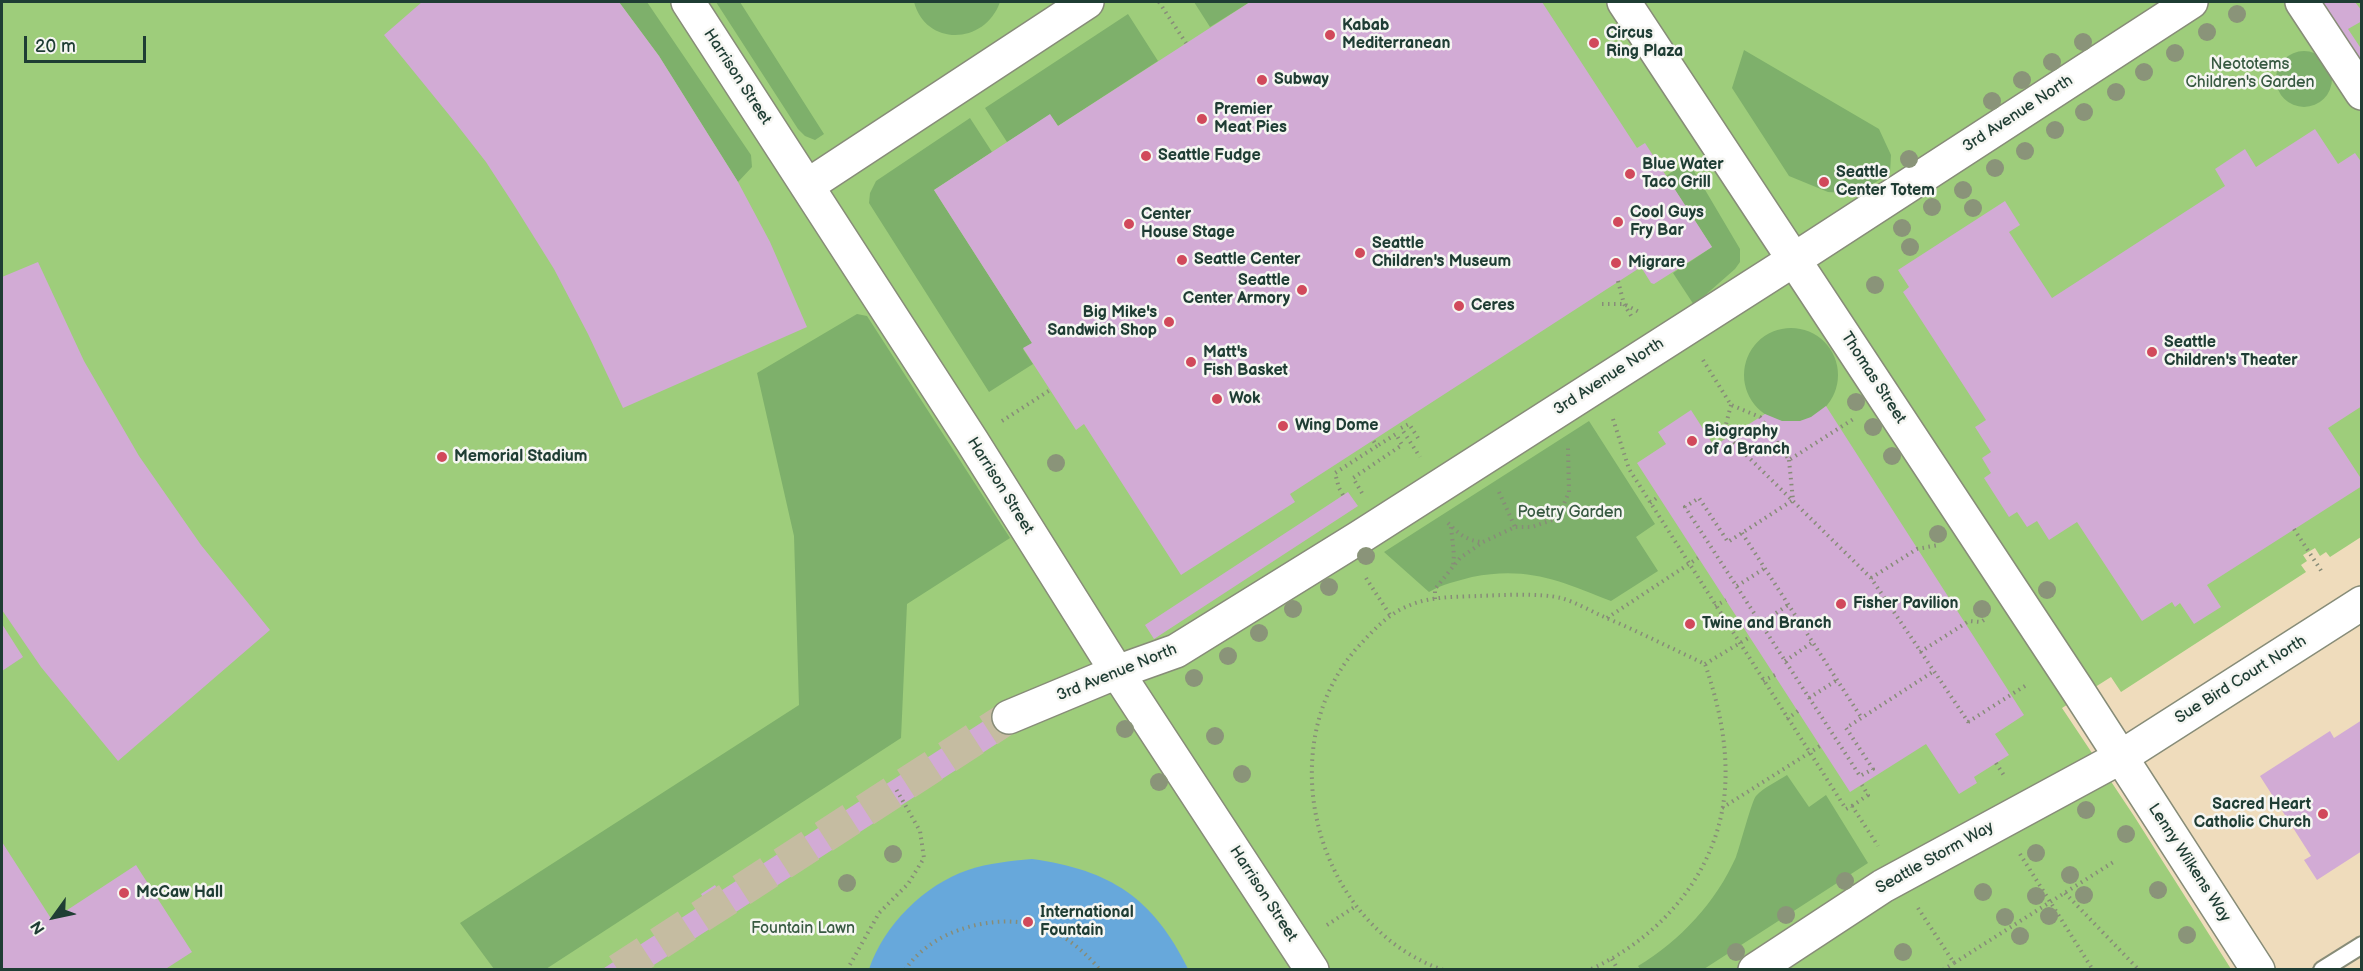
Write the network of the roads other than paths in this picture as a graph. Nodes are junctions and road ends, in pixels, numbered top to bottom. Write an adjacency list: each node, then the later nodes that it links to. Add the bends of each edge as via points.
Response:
1 (688, 2): 7 (street, Harrison Street)
2 (1087, 2): 7 (street)
3 (2191, 2): 8 (street, 3rd Avenue North)
4 (2302, 2): 6 (street)
5 (1628, 3): 8 (street, Thomas Street)
6 (2361, 93)
7 (807, 186): 10 (street, Harrison Street)
8 (1795, 259): 10 (street, 3rd Avenue North, via 1176,651); 12 (street, Thomas Street)
9 (2361, 603): 12 (street, Sue Bird Court North)
10 (1117, 672): 11 (street, 3rd Avenue North); 14 (street, Harrison Street)
11 (1009, 717)
12 (2121, 757): 15 (street, Seattle Storm Way, via 1883,886); 16 (street, Lenny Wilkens Way)
13 (2361, 945): 17 (lane)
14 (1312, 969)
15 (1755, 969)
16 (2258, 969)
17 (2322, 969)

